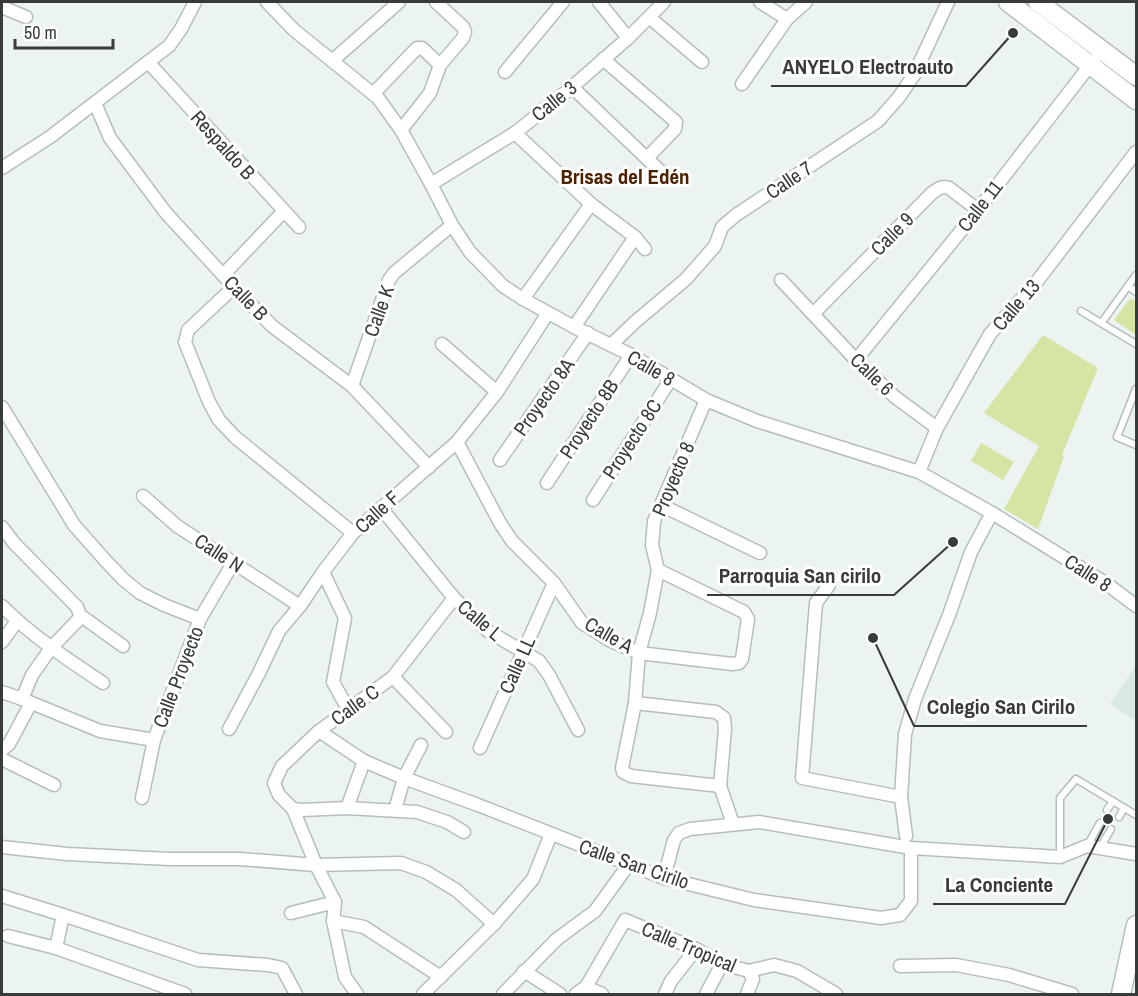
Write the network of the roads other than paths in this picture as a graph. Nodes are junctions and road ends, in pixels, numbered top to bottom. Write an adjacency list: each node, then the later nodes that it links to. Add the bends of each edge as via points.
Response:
1 (195, 2): 22 (street, via 170,46)
2 (267, 2): 21 (street, Calle 8)
3 (399, 2): 21 (street)
4 (436, 2): 24 (street, via 465,32)
5 (563, 2): 26 (street)
6 (599, 2): 18 (street)
7 (664, 2): 15 (street, Calle 3)
8 (760, 2): 16 (street)
9 (806, 2): 16 (street)
10 (948, 2): 62 (street, Calle 7, via 914,75 878,121 736,215 722,227 715,246 686,279)
11 (1008, 2): 17 (main road)
12 (1037, 2): 17 (street); 19 (main road)
13 (2, 7): 14 (street)
14 (26, 17)
15 (649, 17): 18 (street, Calle 3); 23 (street)
16 (787, 19): 28 (street)
17 (1040, 26): 25 (main road)
18 (628, 39): 20 (street, Calle 3)
19 (1102, 49): 25 (street, Calle 11); 27 (main road)
20 (603, 60): 29 (street, Calle 3); 36 (street, via 676,122 675,129)
21 (332, 61): 30 (street, Calle 8)
22 (148, 62): 32 (street); 42 (street, Respaldo B)
23 (702, 62)
24 (440, 65): 30 (street, via 417,48); 33 (street, via 430,93)
25 (1090, 65): 31 (main road); 41 (street, Calle 11)
26 (505, 72)
27 (1137, 76)
28 (742, 84)
29 (572, 87): 34 (street, Calle 3); 36 (street)
30 (373, 94): 33 (street, Calle 8)
31 (1137, 100)
32 (95, 103): 37 (street); 47 (street, Calle B, via 110,138 141,181)
33 (401, 130): 39 (street, Calle 8)
34 (514, 133): 39 (street, Calle 3); 40 (street)
35 (1137, 152): 71 (street, Calle 13, via 1035,284 990,334)
36 (647, 158): 38 (street)
37 (2, 168)
38 (660, 171)
39 (431, 184): 43 (street, Calle 8)
40 (591, 204): 45 (street); 53 (street)
41 (978, 210): 56 (street, Calle 9, via 949,188 940,188); 64 (street, Calle 11)
42 (284, 211): 44 (street, Respaldo B); 47 (street)
43 (452, 225): 53 (street, Calle 8, via 470,252 503,286); 66 (street, Calle K, via 389,280)
44 (299, 227)
45 (635, 237): 46 (street); 58 (street)
46 (645, 249)
47 (223, 275): 51 (street, Calle B)
48 (1137, 275): 50 (lane)
49 (781, 280): 56 (street, Calle 6)
50 (1128, 286): 52 (lane); 57 (lane)
51 (234, 287): 66 (street, Calle B, via 272,326); 84 (street, via 185,336 209,402 219,420 236,437)
52 (1137, 292)
53 (523, 300): 55 (street, Calle 8)
54 (1081, 311): 57 (lane)
55 (548, 313): 58 (street, Calle 8); 68 (street, Calle F)
56 (813, 314): 64 (street, Calle 6)
57 (1102, 322): 61 (lane)
58 (574, 327): 59 (street, Calle 8)
59 (588, 333): 62 (street, Calle 8); 74 (street, Proyecto 8A)
60 (442, 344): 68 (street)
61 (1137, 344)
62 (611, 345): 63 (street, Calle 8)
63 (631, 355): 65 (street, Calle 8); 77 (street, Proyecto 8B)
64 (856, 360): 71 (street, Calle 6)
65 (671, 379): 69 (street, Calle 8); 79 (street, Proyecto 8C)
66 (352, 387): 75 (street, Calle B)
67 (1137, 390): 73 (lane, via 1117,437)
68 (497, 392): 72 (street, Calle F)
69 (706, 400): 76 (street, Calle 8, via 757,421); 80 (street, Proyecto 8)
70 (2, 407): 96 (street, via 74,525 104,559 140,593)
71 (937, 428): 76 (street, Calle 13)
72 (457, 442): 75 (street, Calle F); 89 (street, Calle A, via 512,541)
73 (1137, 445)
74 (500, 460)
75 (429, 467): 81 (street, Calle F)
76 (919, 472): 82 (street, Calle 8)
77 (547, 483)
78 (143, 496): 86 (street, Calle N, via 177,526)
79 (593, 500)
80 (661, 505): 85 (street); 87 (street, Proyecto 8, via 654,521 652,545)
81 (381, 508): 84 (street, Calle F); 91 (street, Calle L)
82 (992, 513): 94 (street, Calle 8); 122 (street, Calle San Cirilo, via 971,552 915,699 905,734)
83 (2, 527): 95 (street, via 77,607)
84 (353, 533): 88 (street, Calle F)
85 (760, 553)
86 (233, 563): 93 (street, Calle N); 96 (street, Calle Proyecto)
87 (658, 570): 102 (street, Proyecto 8); 102 (street, Calle A, via 744,612 748,619 742,659 736,664)
88 (323, 572): 93 (street, Calle F); 108 (street, via 345,618 333,682)
89 (554, 583): 101 (street, Calle LL); 102 (street, Calle A, via 582,623)
90 (829, 585): 122 (street, via 816,603 802,778)
91 (454, 598): 101 (street, Calle L, via 488,631); 103 (street, Calle C)
92 (2, 606): 97 (street)
93 (300, 606): 109 (street, Calle F, via 279,631)
94 (1137, 606)
95 (80, 615): 99 (street); 100 (street)
96 (200, 619): 113 (street, Calle Proyecto)
97 (17, 621): 98 (street); 100 (street)
98 (2, 642)
99 (123, 646)
100 (51, 648): 104 (street); 106 (street, via 32,675)
101 (523, 652): 110 (street, Calle L, via 539,661); 115 (street, Calle LL)
102 (639, 653): 107 (street, Proyecto 8)
103 (393, 677): 108 (street, Calle C); 112 (street)
104 (103, 682)
105 (2, 692): 106 (street)
106 (26, 701): 113 (street, via 100,731); 116 (street, via 9,744)
107 (635, 703): 121 (street, via 716,712 724,718); 121 (street, Proyecto 8, via 623,772)
108 (348, 709): 111 (street, Calle C)
109 (230, 729)
110 (578, 729)
111 (319, 731): 118 (street, Calle San Cirilo); 125 (street, Calle C, via 282,766 274,783 279,795)
112 (446, 732)
113 (154, 740): 123 (street, Calle Proyecto)
114 (421, 746): 119 (street)
115 (480, 748)
116 (2, 750)
117 (2, 759): 120 (street)
118 (364, 761): 119 (street, Calle San Cirilo); 126 (street)
119 (404, 778): 128 (street); 136 (street, Calle San Cirilo)
120 (54, 784)
121 (720, 786): 133 (street)
122 (901, 797): 137 (street, Calle San Cirilo)
123 (142, 798)
124 (1113, 801): 127 (lane); 129 (lane); 142 (lane, via 1076,779 1060,798)
125 (293, 808): 126 (street); 144 (street)
126 (347, 808): 128 (street)
127 (1124, 808): 130 (lane); 131 (lane)
128 (395, 810): 135 (street, via 417,812)
129 (1107, 810)
130 (1137, 815)
131 (1119, 817)
132 (1100, 823): 138 (lane)
133 (733, 824): 137 (street, via 759,822); 145 (street, via 679,833)
134 (1111, 829): 140 (lane)
135 (465, 832)
136 (551, 834): 143 (street, Calle San Cirilo); 151 (street, via 533,879)
137 (908, 842): 142 (street); 145 (street, Calle San Cirilo, via 911,901 900,915 881,918 754,900)
138 (1087, 846): 140 (street); 142 (street)
139 (2, 847): 144 (street, via 67,854)
140 (1100, 848): 141 (street)
141 (1137, 854)
142 (1060, 857)
143 (629, 864): 145 (street, Calle San Cirilo); 159 (street, via 595,911 557,939)
144 (316, 865): 147 (street); 151 (street, via 401,863 456,890)
145 (664, 878)
146 (2, 896): 149 (street)
147 (335, 902): 148 (street); 150 (street)
148 (291, 913)
149 (63, 915): 155 (street); 165 (street, via 198,960 282,968)
150 (333, 921): 161 (street, via 364,927); 166 (street, via 345,977)
151 (494, 924): 161 (street)
152 (1137, 925): 154 (main road)
153 (8, 936): 155 (street)
154 (1135, 945): 162 (main road)
155 (56, 948): 164 (street)
156 (696, 949): 157 (street, Calle Tropical); 163 (street, Calle Tropical, via 625,920); 171 (street)
157 (722, 964): 160 (street, Calle Tropical); 172 (street)
158 (900, 966): 175 (street, via 956,965 1009,975)
159 (524, 971): 168 (street); 169 (street)
160 (749, 971): 173 (street, via 753,979); 174 (street, Calle Tropical, via 774,965 797,971)
161 (441, 977): 167 (street)
162 (1127, 986)
163 (581, 991): 170 (street)
164 (185, 994)
165 (296, 994)
166 (357, 994)
167 (423, 994)
168 (503, 994)
169 (560, 994)
170 (602, 994)
171 (665, 994)
172 (706, 994)
173 (747, 994)
174 (836, 994)
175 (1072, 994)

